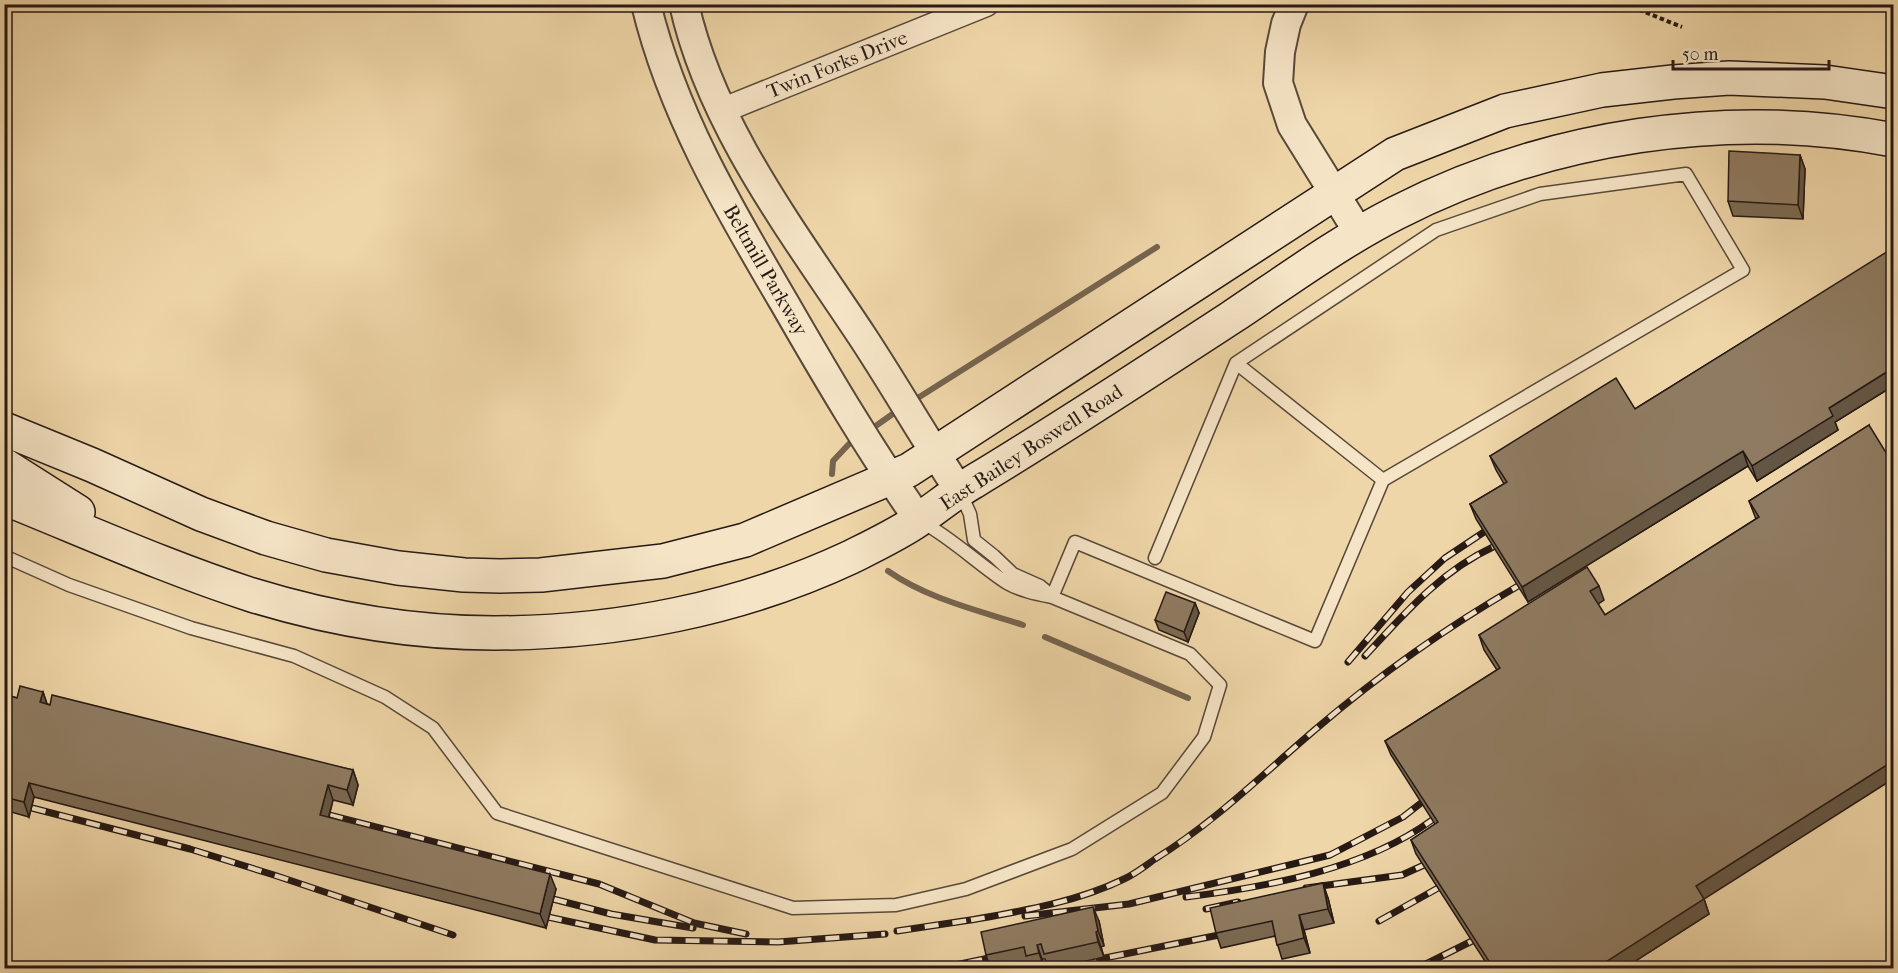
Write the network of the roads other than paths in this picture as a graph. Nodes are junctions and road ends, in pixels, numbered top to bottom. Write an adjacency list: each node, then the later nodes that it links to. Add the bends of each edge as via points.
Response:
1 (646, 4): 7 (street, Beltmill Parkway, via 653,36)
2 (684, 4): 6 (street, Beltmill Parkway, via 692,38)
3 (987, 4): 6 (street, Twin Forks Drive)
4 (1294, 4): 9 (street, via 1280,52 1278,83 1292,125)
5 (1893, 92): 9 (main road, via 1825,82 1730,78 1602,90 1504,111 1395,154)
6 (721, 111): 7 (street); 14 (street, Beltmill Parkway, via 787,224)
7 (686, 122): 16 (street, Beltmill Parkway, via 750,245)
8 (1893, 140): 10 (main road, East Bailey Boswell Road, via 1830,131 1738,128 1601,142 1476,178)
9 (1335, 193): 10 (street); 14 (main road)
10 (1359, 233): 18 (main road, East Bailey Boswell Road, via 1057,432)
11 (1236, 363): 17 (lane); 17 (lane, via 1436,230 1540,194 1686,174 1743,270); 24 (lane)
12 (4, 429): 20 (main road)
13 (4, 451): 20 (main road)
14 (935, 454): 16 (main road); 18 (street, Beltmill Parkway)
15 (4, 465): 22 (main road, East Bailey Boswell Road)
16 (890, 479): 20 (main road, via 745,540 663,561 541,575 464,575 356,561 266,538); 21 (street, Beltmill Parkway)
17 (1383, 480): 25 (lane, via 1315,641 1075,542)
18 (959, 490): 21 (main road, East Bailey Boswell Road); 25 (lane, via 970,513 974,540 1013,574 1040,586)
19 (4, 498): 22 (main road, East Bailey Boswell Road)
20 (180, 505)
21 (919, 520): 22 (main road, East Bailey Boswell Road, via 846,559 721,604 634,622 538,632 441,631 346,618 252,595); 25 (lane, via 1009,584)
22 (138, 552)
23 (4, 556): 25 (lane, via 69,585 191,628 294,656 385,697 433,728 496,813 793,908 896,905 966,889 1072,849 1162,793 1204,737 1220,686 1190,654)
24 (1155, 558)
25 (1052, 597)

